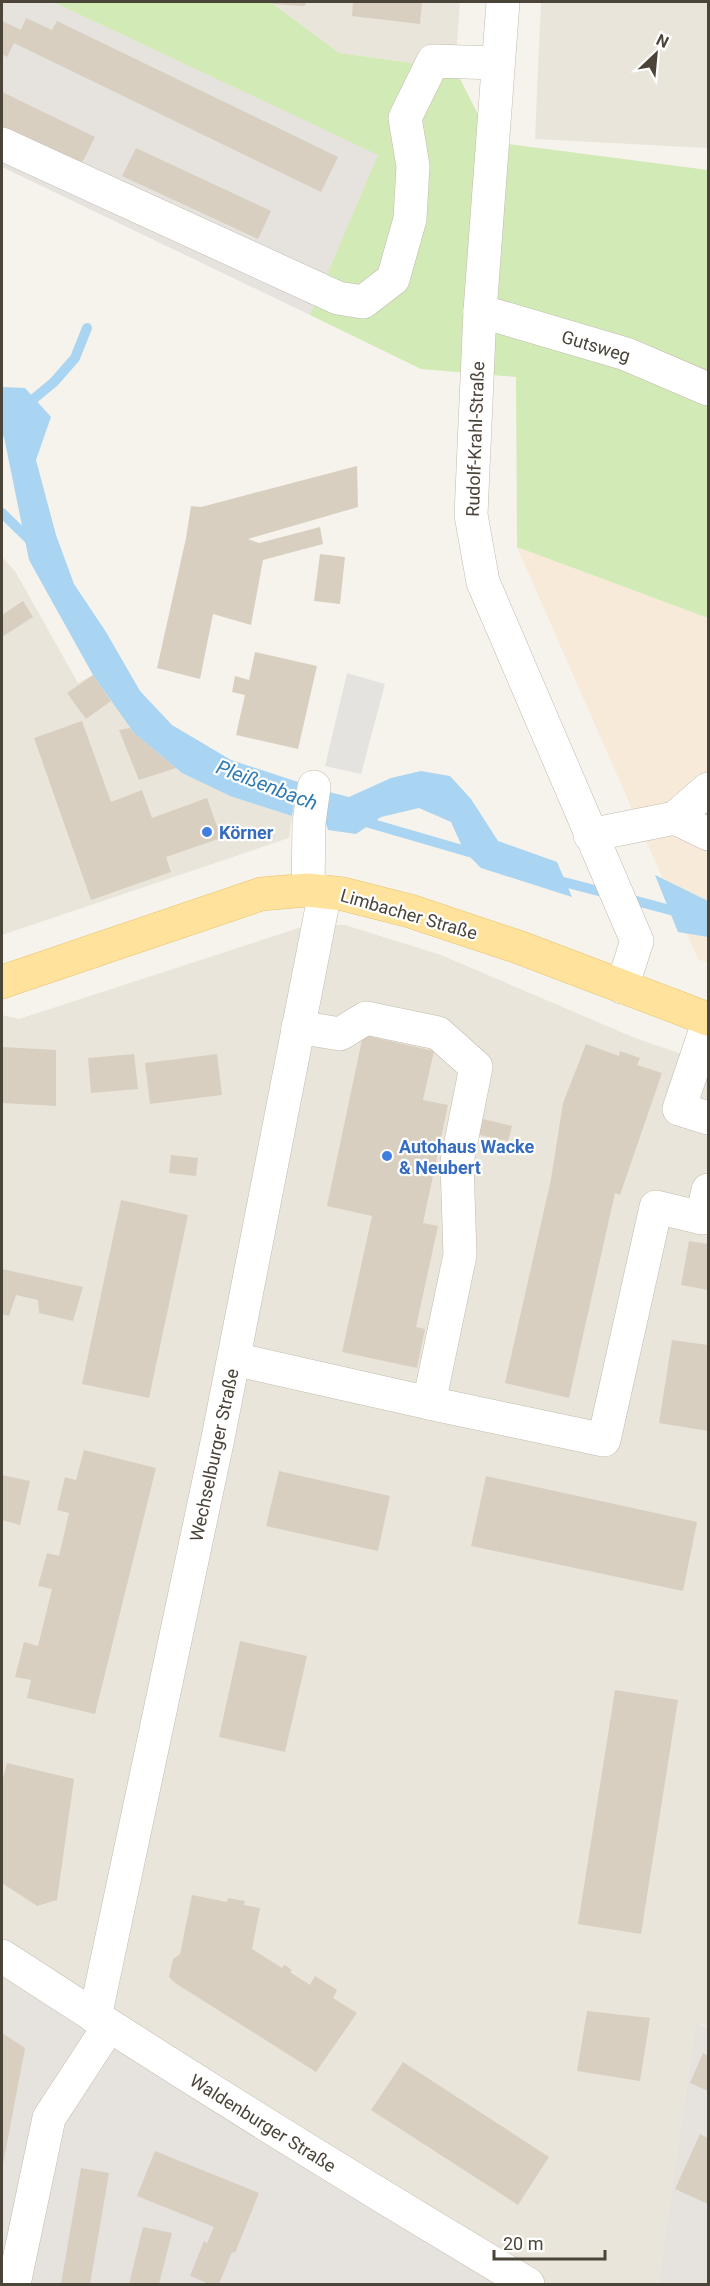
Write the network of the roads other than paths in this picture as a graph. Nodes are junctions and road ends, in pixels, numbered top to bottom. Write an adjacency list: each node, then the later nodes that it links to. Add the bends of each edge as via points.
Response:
1 (503, 2): 2 (street, Rudolf-Krahl-Straße)
2 (498, 63): 3 (street, via 433,62 405,118 413,166 410,219 393,279 363,302 338,298); 4 (street, Rudolf-Krahl-Straße)
3 (2, 144)
4 (480, 311): 5 (street, Gutsweg, via 626,354); 10 (street, Rudolf-Krahl-Straße, via 471,515 483,582)
5 (708, 389)
6 (314, 787): 11 (street, Wechselburger Straße, via 309,823)
7 (708, 789): 8 (street)
8 (675, 818): 9 (street); 10 (street)
9 (708, 834)
10 (594, 843): 13 (street, Rudolf-Krahl-Straße, via 637,941)
11 (316, 891): 12 (main road, Limbacher Straße, via 261,894); 13 (main road, Limbacher Straße, via 410,910); 15 (street, Wechselburger Straße)
12 (2, 982)
13 (622, 987): 14 (main road, Limbacher Straße)
14 (708, 1021): 16 (street, via 679,1109)
15 (298, 1027): 18 (street, Wechselburger Straße); 19 (street, via 340,1034 366,1018 438,1034 476,1066 457,1162 460,1255)
16 (708, 1118)
17 (708, 1190): 19 (street, via 702,1218 656,1207 604,1440)
18 (234, 1359): 19 (street); 21 (street, Wechselburger Straße)
19 (429, 1403)
20 (2, 1956): 21 (street, Waldenburger Straße)
21 (102, 2021): 22 (street, via 49,2118); 23 (street, Waldenburger Straße, via 355,2181)
22 (14, 2284)
23 (528, 2284)

